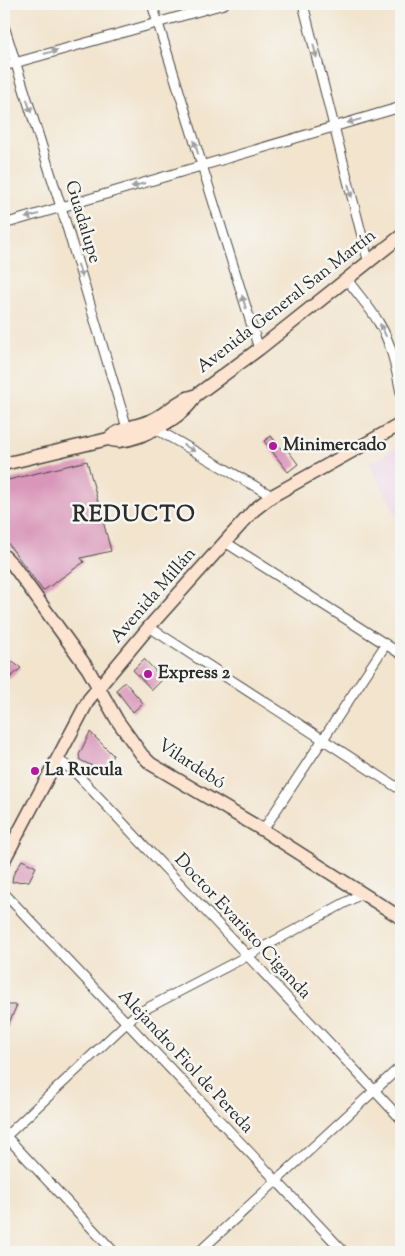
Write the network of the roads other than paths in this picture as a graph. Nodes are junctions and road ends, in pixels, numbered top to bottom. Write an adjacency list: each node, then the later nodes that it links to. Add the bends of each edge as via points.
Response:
1 (152, 4): 4 (street)
2 (224, 4): 4 (street)
3 (303, 4): 9 (street, one-way to 9)
4 (158, 22): 6 (street, one-way to 4); 10 (street, one-way to 4)
5 (4, 26): 6 (street, Guadalupe)
6 (15, 62): 7 (street); 11 (street, Guadalupe, one-way to 11)
7 (4, 66)
8 (401, 107): 9 (street, one-way to 9)
9 (334, 127): 10 (street); 14 (street, one-way to 14)
10 (202, 166): 11 (street, one-way to 11); 16 (street, one-way to 10)
11 (61, 208): 12 (street, one-way to 12); 20 (street, Guadalupe, one-way to 20)
12 (4, 224)
13 (401, 236): 14 (main road, Avenida General San Martín)
14 (370, 260): 15 (main road, Avenida General San Martín)
15 (347, 279): 16 (main road, Avenida General San Martín); 17 (street, one-way to 15, via 385,333)
16 (258, 348): 18 (main road, Avenida General San Martín, via 194,396 191,405 170,421)
17 (401, 393)
18 (155, 424): 20 (main road, Avenida General San Martín); 21 (main road, Avenida General San Martín, via 119,441); 23 (street, one-way to 23)
19 (401, 424): 23 (main road, Avenida Millán)
20 (127, 428): 21 (main road, Avenida General San Martín, via 116,431)
21 (108, 439): 22 (main road, Avenida General San Martín)
22 (4, 464)
23 (272, 496): 24 (main road, Avenida Millán, via 254,510)
24 (225, 542): 26 (main road, Avenida Millán); 27 (street)
25 (4, 556): 29 (main road, Vilardebó)
26 (149, 627): 29 (main road, Avenida Millán); 30 (street)
27 (386, 644): 28 (street); 30 (street)
28 (401, 654)
29 (98, 687): 31 (main road, Avenida Millán); 33 (main road, Vilardebó, via 117,720 151,764)
30 (322, 739): 32 (street); 33 (street)
31 (57, 759): 34 (main road, Avenida Millán); 38 (street, Doctor Evaristo Ciganda, via 74,772)
32 (401, 790)
33 (263, 830): 36 (main road, Vilardebó)
34 (4, 860)
35 (4, 893): 39 (street, Alejandro Fiol de Pereda)
36 (363, 893): 37 (main road, Vilardebó); 38 (street)
37 (401, 918)
38 (247, 956): 39 (street); 41 (street, Doctor Evaristo Ciganda)
39 (126, 1022): 43 (street); 44 (street, Alejandro Fiol de Pereda)
40 (401, 1066): 41 (street)
41 (374, 1090): 42 (street, Doctor Evaristo Ciganda); 44 (street)
42 (401, 1119)
43 (5, 1136): 45 (street)
44 (276, 1181): 46 (street); 47 (street, Alejandro Fiol de Pereda)
45 (114, 1252)
46 (199, 1252)
47 (344, 1252)

